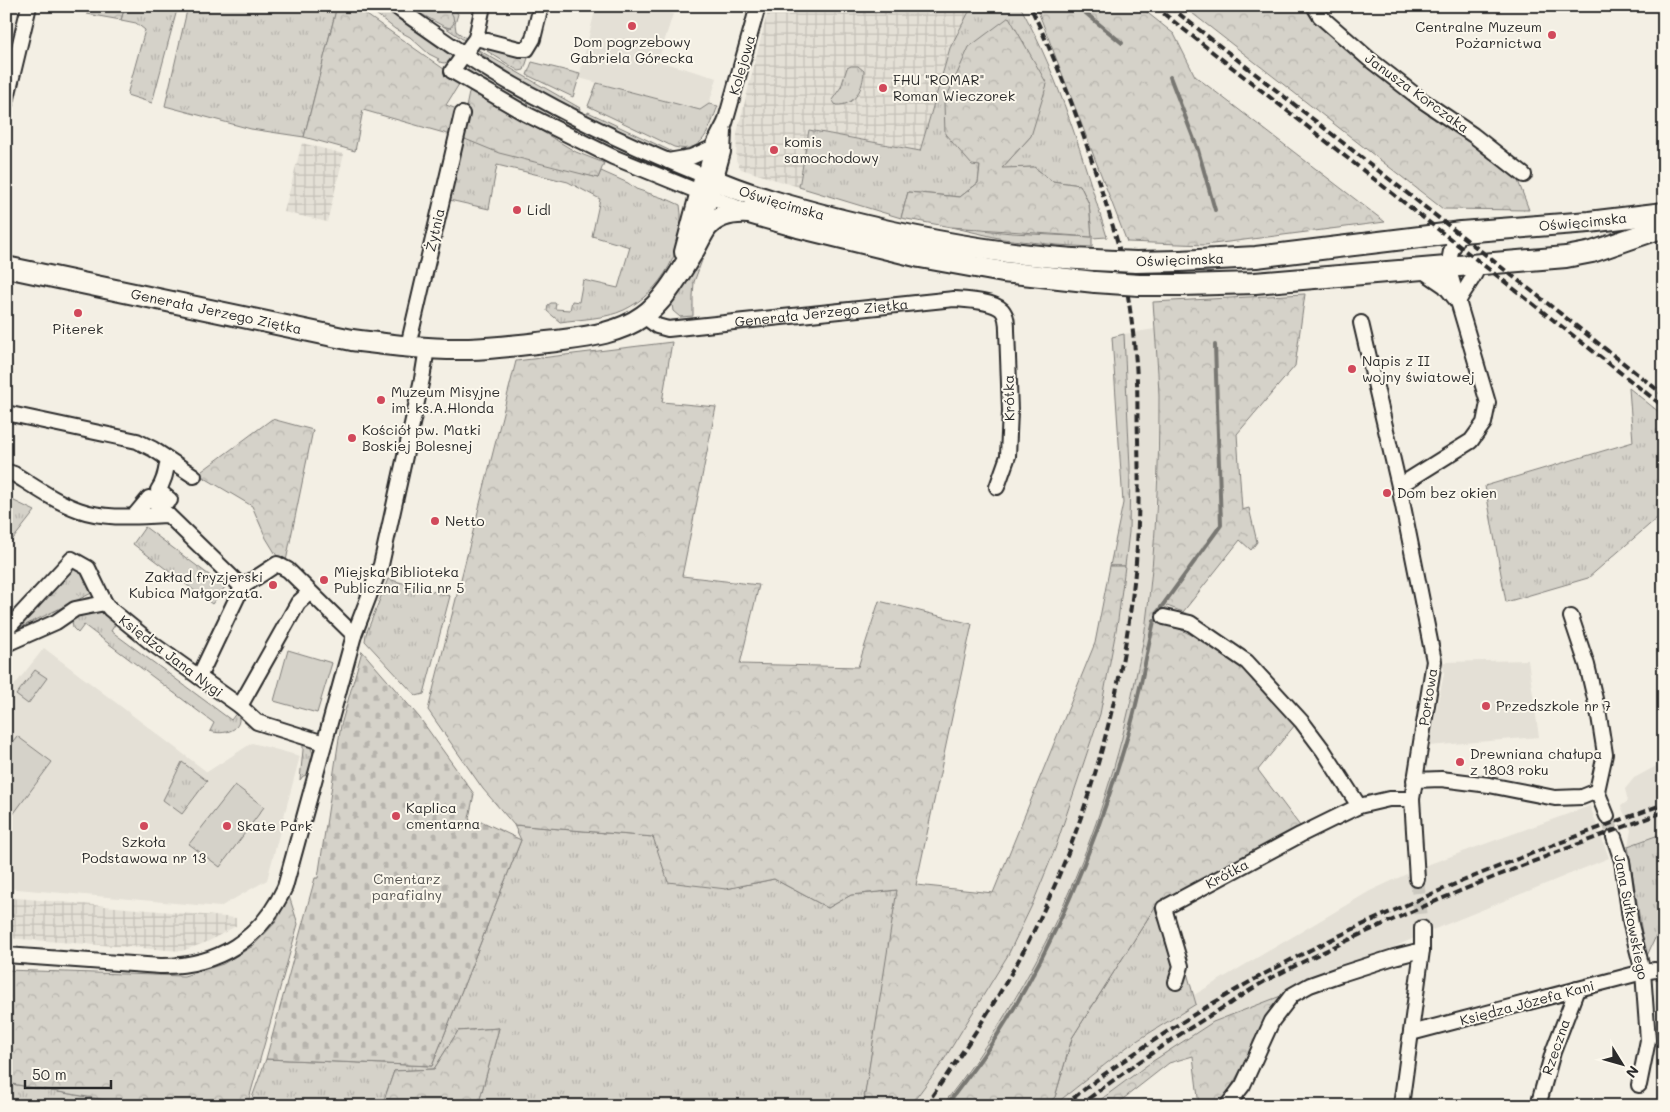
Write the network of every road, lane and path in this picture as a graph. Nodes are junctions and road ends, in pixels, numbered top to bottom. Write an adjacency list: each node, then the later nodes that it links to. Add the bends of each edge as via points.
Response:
1 (29, 6): 9 (street)
2 (395, 6): 8 (street, Oświęcimska)
3 (483, 6): 7 (street)
4 (541, 6): 7 (street, via 534,37 527,49)
5 (758, 6): 11 (street, Kolejowa)
6 (1314, 6): 14 (street, Janusza Korczaka, via 1320,16 1369,59)
7 (476, 38): 8 (street)
8 (465, 53): 13 (street, Oświęcimska, via 535,97); 15 (street, Oświęcimska, via 452,71 526,114 613,158)
9 (6, 102)
10 (462, 114): 32 (street, Żytnia)
11 (725, 123): 12 (street, Kolejowa); 15 (street, Kolejowa, via 723,152)
12 (712, 148): 13 (street, via 691,157); 15 (street, Kolejowa)
13 (667, 161): 15 (street, Oświęcimska)
14 (1524, 175)
15 (708, 187): 16 (street, Oświęcimska); 19 (street, Kolejowa); 21 (main road, Oświęcimska, bridge, via 891,232 1006,254 1047,258 1136,262 1256,257); 26 (main road, via 684,256)
16 (749, 213): 19 (main road, Oświęcimska, via 728,215); 27 (main road, Oświęcimska, bridge, via 937,261 1095,282 1139,285 1255,283)
17 (1664, 213): 18 (main road, Oświęcimska)
18 (1568, 223): 21 (main road, Oświęcimska); 22 (main road, via 1575,240)
19 (707, 227): 26 (main road)
20 (1664, 227): 22 (main road, Oświęcimska, via 1592,252)
21 (1460, 232): 25 (street)
22 (1566, 257): 23 (main road, Oświęcimska)
23 (1479, 264): 25 (main road, Oświęcimska); 28 (street)
24 (6, 267): 32 (main road, Generała Jerzego Ziętka, via 352,340)
25 (1448, 267): 27 (main road, Oświęcimska); 28 (street)
26 (683, 269): 30 (main road, Generała Jerzego Ziętka, via 664,296)
27 (1420, 269): 28 (street, via 1445,286)
28 (1458, 302): 37 (street, via 1488,403 1484,423 1471,442)
29 (1001, 309): 30 (street, Generała Jerzego Ziętka, via 986,303 954,299 668,329 657,326); 38 (street, Krótka, via 1008,330 1010,411 1008,456)
30 (644, 316): 32 (main road, Generała Jerzego Ziętka, via 622,327 586,337 470,349)
31 (1361, 323): 37 (street, Portowa)
32 (418, 347): 45 (street, via 424,370 381,565)
33 (6, 413): 34 (street, via 137,442)
34 (168, 459): 36 (street); 39 (street, via 166,474 158,490)
35 (6, 474): 40 (street, via 14,474 80,511 106,516 168,515)
36 (194, 476)
37 (1399, 486): 50 (street, Portowa, via 1434,661)
38 (997, 487)
39 (170, 500)
40 (242, 587): 41 (street, via 277,564 288,570); 47 (street)
41 (309, 593): 45 (street); 48 (street, via 298,603)
42 (105, 603): 46 (street, Księdza Jana Nygi, via 75,610); 46 (street, Księdza Jana Nygi, via 88,568 72,559 8,628); 47 (street, Księdza Jana Nygi)
43 (1164, 617): 53 (street, via 1190,623 1248,662 1302,722)
44 (1571, 617): 51 (street, via 1599,716 1605,754)
45 (354, 635): 49 (street)
46 (8, 643)
47 (198, 677): 48 (street, Księdza Jana Nygi)
48 (240, 706): 49 (street, Księdza Jana Nygi, via 257,722)
49 (324, 743): 59 (street, via 285,887 269,916 246,939 210,959 172,967)
50 (1414, 780): 51 (street, via 1469,782 1555,798 1582,797); 52 (street, Portowa)
51 (1597, 791): 54 (street)
52 (1412, 799): 53 (street, via 1389,799); 56 (street, Portowa)
53 (1360, 806): 62 (street, Krótka, via 1164,908 1181,966)
54 (1607, 816)
55 (1614, 837): 60 (street, Jana Sułkowskiego, via 1622,861 1631,925)
56 (1416, 880)
57 (1422, 928): 58 (street)
58 (1422, 950): 64 (street); 66 (street, via 1341,974 1292,995 1272,1021 1243,1085)
59 (6, 954)
60 (1643, 972): 61 (street, Księdza Józefa Kani); 63 (street, Księdza Józefa Kani); 65 (street, Jana Sułkowskiego, via 1648,1040)
61 (1664, 972)
62 (1176, 982)
63 (1577, 989): 64 (street, Księdza Józefa Kani); 68 (street, Rzeczna, via 1553,1052)
64 (1411, 1033): 67 (street)
65 (1639, 1086)
66 (1228, 1106)
67 (1401, 1106)
68 (1538, 1106)

